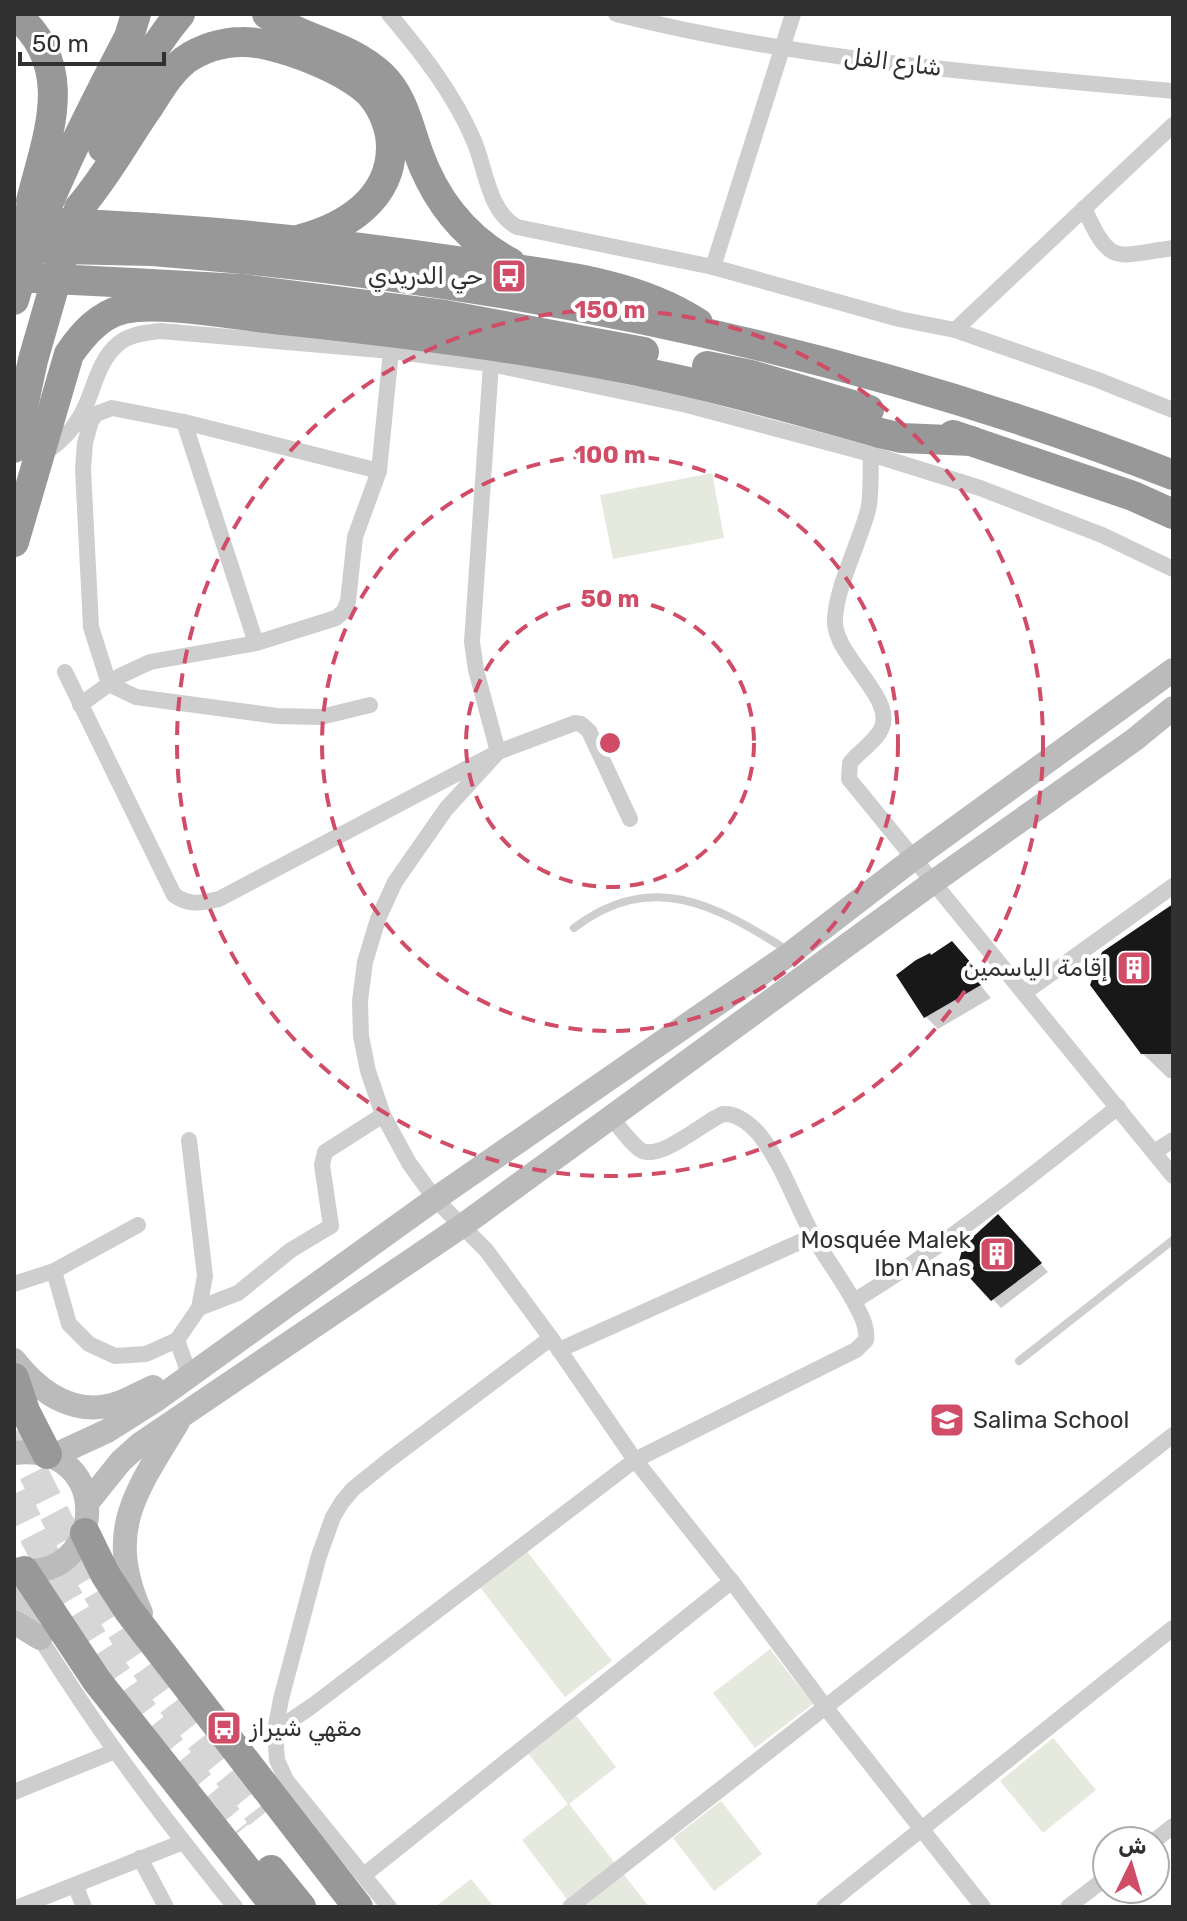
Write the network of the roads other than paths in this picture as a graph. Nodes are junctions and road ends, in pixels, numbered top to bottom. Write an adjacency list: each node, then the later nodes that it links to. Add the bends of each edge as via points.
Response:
1 (15, 14): 21 (highway, via 46,59 55,103)
2 (136, 14): 21 (highway, via 63,169)
3 (180, 14): 12 (highway, via 130,91)
4 (267, 14): 20 (highway, via 335,45 381,75 405,110 428,176 459,224 482,246)
5 (389, 14): 19 (street, via 454,99 508,222 536,233)
6 (616, 14): 8 (street, شارع الفل)
7 (793, 14): 9 (street)
8 (659, 19): 9 (street, شارع الفل)
9 (783, 48): 10 (street, شارع الفل); 19 (street)
10 (1173, 91)
11 (1173, 125): 13 (street)
12 (79, 208): 16 (highway, via 170,74 203,50 243,41 339,71 374,97 385,116 391,138 385,181 350,219); 29 (highway, via 33,360)
13 (1084, 208): 18 (street, via 1106,250 1115,254); 22 (street)
14 (14, 220): 15 (highway, bridge)
15 (151, 239): 16 (highway); 17 (highway, bridge); 23 (highway, via 557,303)
16 (301, 239): 20 (highway)
17 (14, 248)
18 (1173, 248)
19 (713, 267): 22 (street)
20 (540, 272): 23 (highway, via 651,298)
21 (15, 291): 28 (highway, bridge, via 133,283 241,289 445,315 751,375)
22 (955, 330): 26 (street)
23 (717, 335): 32 (highway, via 899,383)
24 (391, 351): 25 (street); 29 (street, via 160,331 133,335 108,355 68,435); 31 (street)
25 (491, 364): 30 (street, via 687,405); 43 (street, via 472,642)
26 (1173, 410)
27 (184, 422): 31 (street); 36 (street); 39 (street, via 112,408 91,421 83,469 87,594 96,651)
28 (971, 441): 29 (highway, via 902,438 690,382 511,350 343,326 146,307 122,309 83,334); 33 (highway)
29 (26, 452): 34 (highway)
30 (871, 454): 35 (street, via 980,488); 45 (street, via 869,506 835,620 837,635 885,719 847,770)
31 (379, 471): 36 (street, via 355,537 344,611)
32 (1173, 475)
33 (1173, 514)
34 (14, 542)
35 (1173, 569)
36 (256, 643): 39 (street, via 150,662)
37 (1173, 670): 45 (street)
38 (65, 672): 40 (street)
39 (109, 684): 40 (street); 41 (street, via 136,697 277,716 321,717)
40 (80, 705): 43 (street, via 174,895 183,902 219,899)
41 (370, 705)
42 (1173, 708): 46 (street)
43 (498, 752): 44 (street, via 581,724); 52 (street, via 446,809 395,882 378,919 360,1001 368,1071)
44 (630, 819)
45 (913, 859): 46 (street); 49 (street)
46 (932, 883): 50 (street); 53 (street)
47 (1173, 886): 50 (street)
48 (574, 928): 49 (lane, via 614,905 669,898 703,904)
49 (791, 953): 58 (street)
50 (1024, 993): 51 (street)
51 (1118, 1107): 56 (street); 65 (street, via 984,1213)
52 (383, 1115): 58 (street); 66 (street, via 325,1152 322,1165 331,1226 238,1293)
53 (610, 1116): 60 (street); 61 (street, via 648,1153 660,1152 723,1114 743,1120 767,1146)
54 (189, 1140): 66 (street, via 205,1276)
55 (1173, 1140): 56 (street)
56 (1154, 1152): 57 (street)
57 (1173, 1176)
58 (435, 1199): 60 (street); 71 (street)
59 (138, 1225): 63 (street)
60 (462, 1226): 68 (street); 73 (street)
61 (813, 1236): 65 (street); 68 (street)
62 (1173, 1240): 70 (lane)
63 (54, 1271): 64 (street); 67 (street, via 69,1324 89,1344 115,1356 146,1354)
64 (14, 1284)
65 (854, 1301): 77 (street, via 867,1333 862,1346)
66 (199, 1308): 67 (street)
67 (177, 1340): 71 (street)
68 (555, 1344): 77 (street); 87 (street, via 389,1460 342,1502 319,1556)
69 (14, 1360): 71 (street, via 51,1396 91,1408 115,1404)
70 (1019, 1361)
71 (189, 1374): 76 (street, via 119,1424)
72 (14, 1378): 76 (highway, via 31,1425)
73 (182, 1415): 78 (street, via 121,1461); 85 (street, via 137,1490 127,1529 129,1582)
74 (1173, 1435): 86 (street)
75 (14, 1453): 76 (street)
76 (50, 1455): 78 (street, via 76,1475)
77 (635, 1460): 81 (street); 87 (street)
78 (88, 1502): 79 (street)
79 (85, 1533): 80 (street, via 54,1566); 85 (highway, via 117,1593)
80 (17, 1574): 84 (street, via 22,1605); 100 (highway)
81 (732, 1581): 86 (street); 93 (street)
82 (14, 1622): 84 (street)
83 (1173, 1628): 90 (street)
84 (40, 1638): 88 (street)
85 (155, 1645): 103 (highway)
86 (826, 1708): 90 (street); 105 (street)
87 (275, 1731): 93 (street, via 277,1760 286,1780)
88 (115, 1751): 89 (street); 91 (street)
89 (14, 1792)
90 (923, 1829): 106 (street); 107 (street)
91 (183, 1842): 92 (street); 99 (street)
92 (140, 1858): 94 (street); 98 (street)
93 (364, 1875): 104 (street)
94 (75, 1885): 96 (street); 97 (street)
95 (1091, 1889): 108 (street)
96 (19, 1907)
97 (84, 1907)
98 (166, 1907)
99 (235, 1907)
100 (276, 1907)
101 (301, 1907): 102 (highway, via 250,1824)
102 (334, 1907)
103 (358, 1907)
104 (389, 1907)
105 (570, 1907)
106 (824, 1907)
107 (983, 1907)
108 (1068, 1907)

